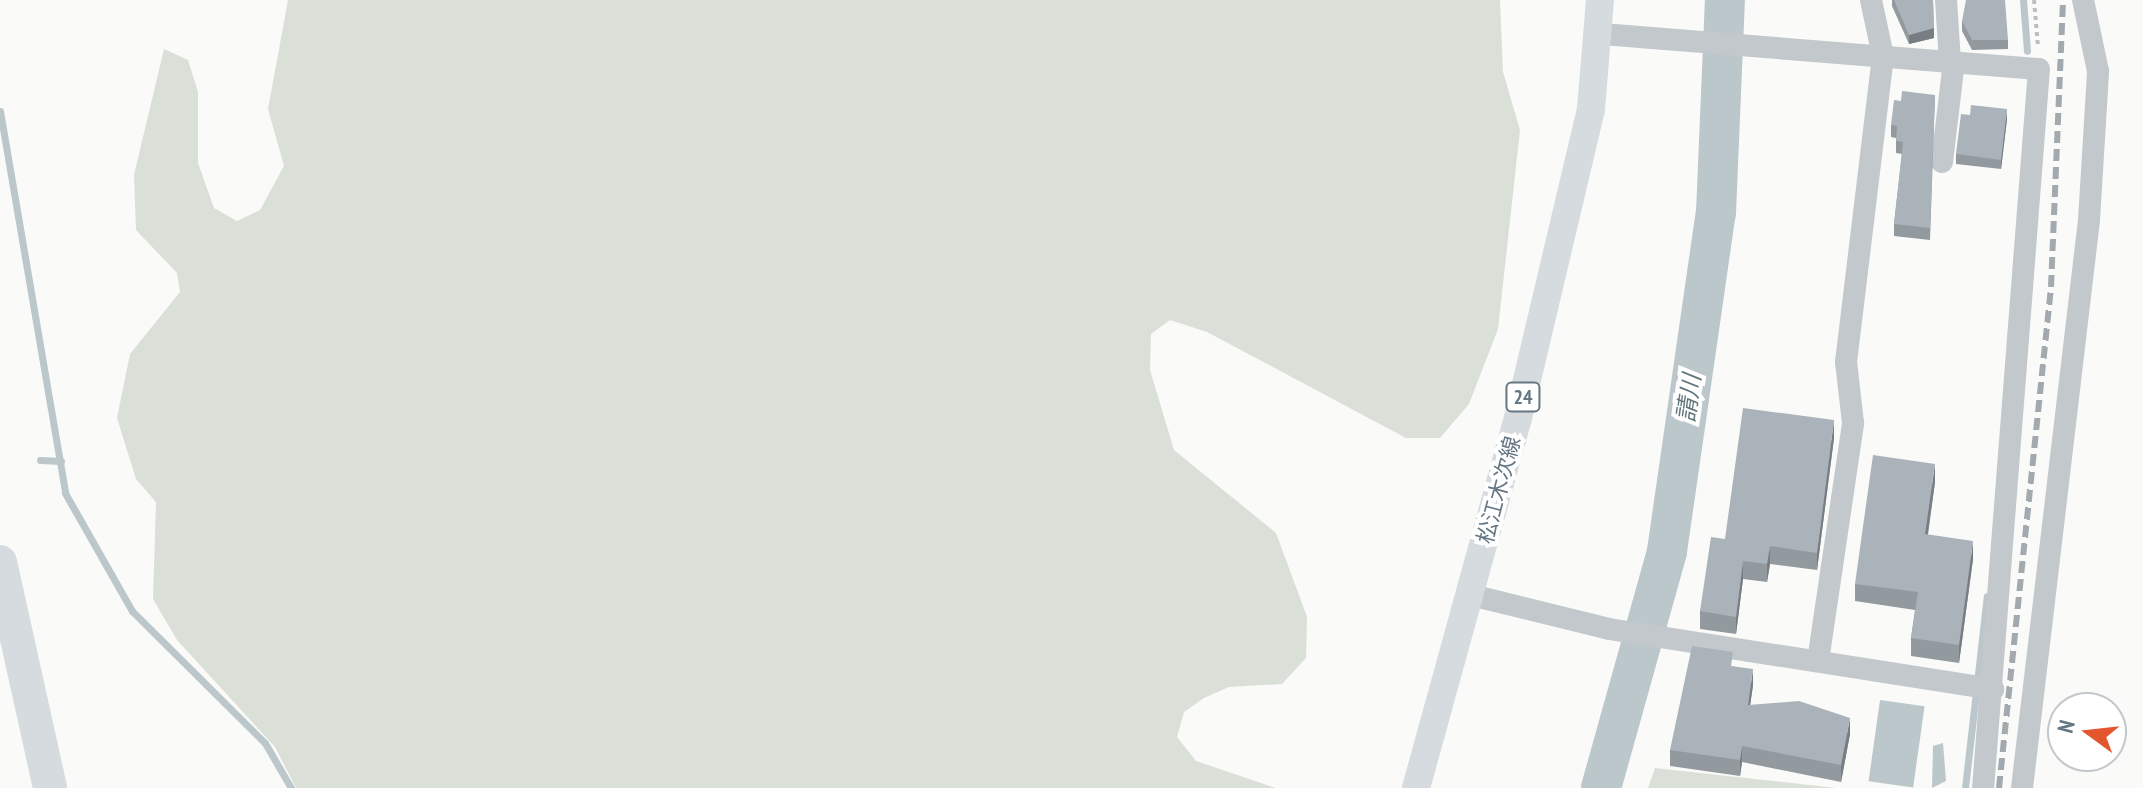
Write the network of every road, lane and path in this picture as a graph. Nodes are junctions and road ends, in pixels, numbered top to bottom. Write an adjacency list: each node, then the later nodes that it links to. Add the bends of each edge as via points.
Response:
1 (1600, 0): 6 (main road, 松江木次線 / 24)
2 (1871, 0): 7 (street)
3 (1946, 0): 8 (street)
4 (2034, 0): 9 (path)
5 (2083, 0): 18 (street, via 2098,71 2089,220)
6 (1602, 34): 7 (street); 12 (main road, 松江木次線 / 24, via 1591,109)
7 (1883, 56): 8 (street); 13 (street, via 1846,362 1853,423)
8 (1952, 62): 9 (street); 10 (street)
9 (2039, 69): 14 (street)
10 (1942, 162)
11 (0, 562): 15 (highway)
12 (1471, 595): 13 (street, via 1609,629); 16 (main road, 松江木次線 / 24)
13 (1818, 661): 14 (street)
14 (1982, 687): 17 (street)
15 (50, 788)
16 (1416, 788)
17 (1983, 788)
18 (2022, 788)

